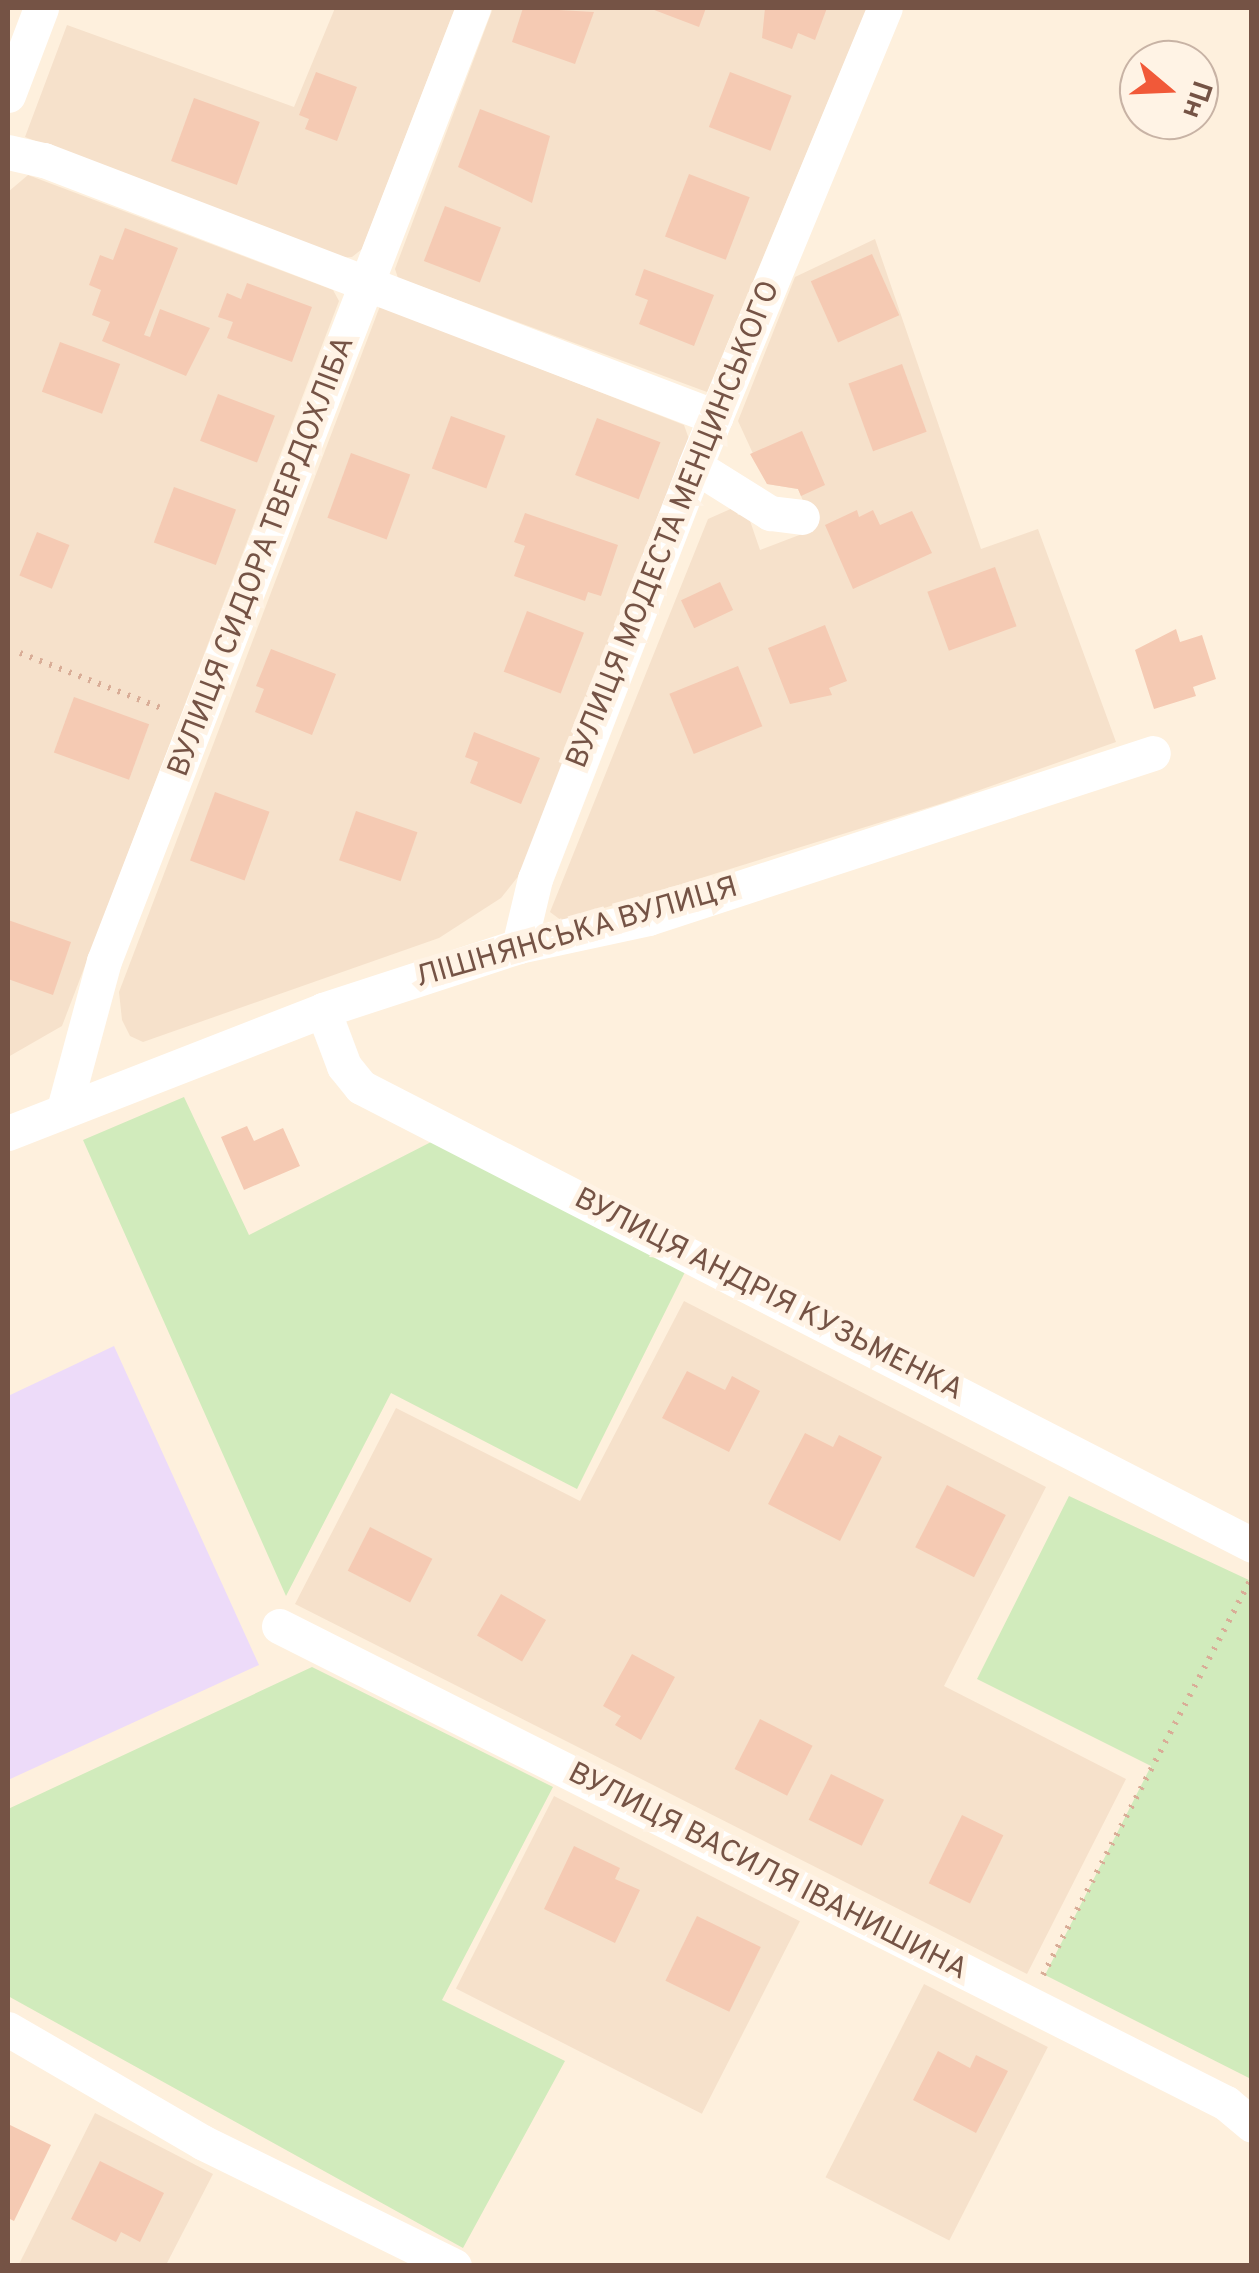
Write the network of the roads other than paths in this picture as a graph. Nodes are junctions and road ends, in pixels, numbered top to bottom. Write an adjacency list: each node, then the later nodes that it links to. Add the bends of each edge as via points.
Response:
1 (41, 8): 4 (street)
2 (473, 8): 6 (street, ВУЛИЦЯ СИДОРА ТВЕРДОХЛІБА)
3 (885, 8): 7 (street, ВУЛИЦЯ МОДЕСТА МЕНЦИНСЬКОГО)
4 (8, 96)
5 (8, 152): 6 (street)
6 (370, 286): 7 (street); 13 (street, ВУЛИЦЯ СИДОРА ТВЕРДОХЛІБА, via 104,960)
7 (714, 417): 8 (street, ВУЛИЦЯ МОДЕСТА МЕНЦИНСЬКОГО)
8 (695, 466): 9 (street, via 770,513); 11 (street, ВУЛИЦЯ МОДЕСТА МЕНЦИНСЬКОГО, via 535,879)
9 (802, 517)
10 (1152, 753): 11 (street, ЛІШНЯНСЬКА ВУЛИЦЯ, via 648,918)
11 (519, 946): 12 (street, ЛІШНЯНСЬКА ВУЛИЦЯ)
12 (323, 1010): 13 (street, ЛІШНЯНСЬКА ВУЛИЦЯ); 15 (street, ВУЛИЦЯ АНДРІЯ КУЗЬМЕНКА, via 344,1066 362,1087)
13 (64, 1110): 14 (street, ЛІШНЯНСЬКА ВУЛИЦЯ)
14 (8, 1133)
15 (1252, 1545)
16 (279, 1626): 18 (street, ВУЛИЦЯ ВАСИЛЯ ІВАНИШИНА, via 1226,2103)
17 (8, 2029): 19 (street, via 202,2142)
18 (1252, 2125)
19 (454, 2266)

